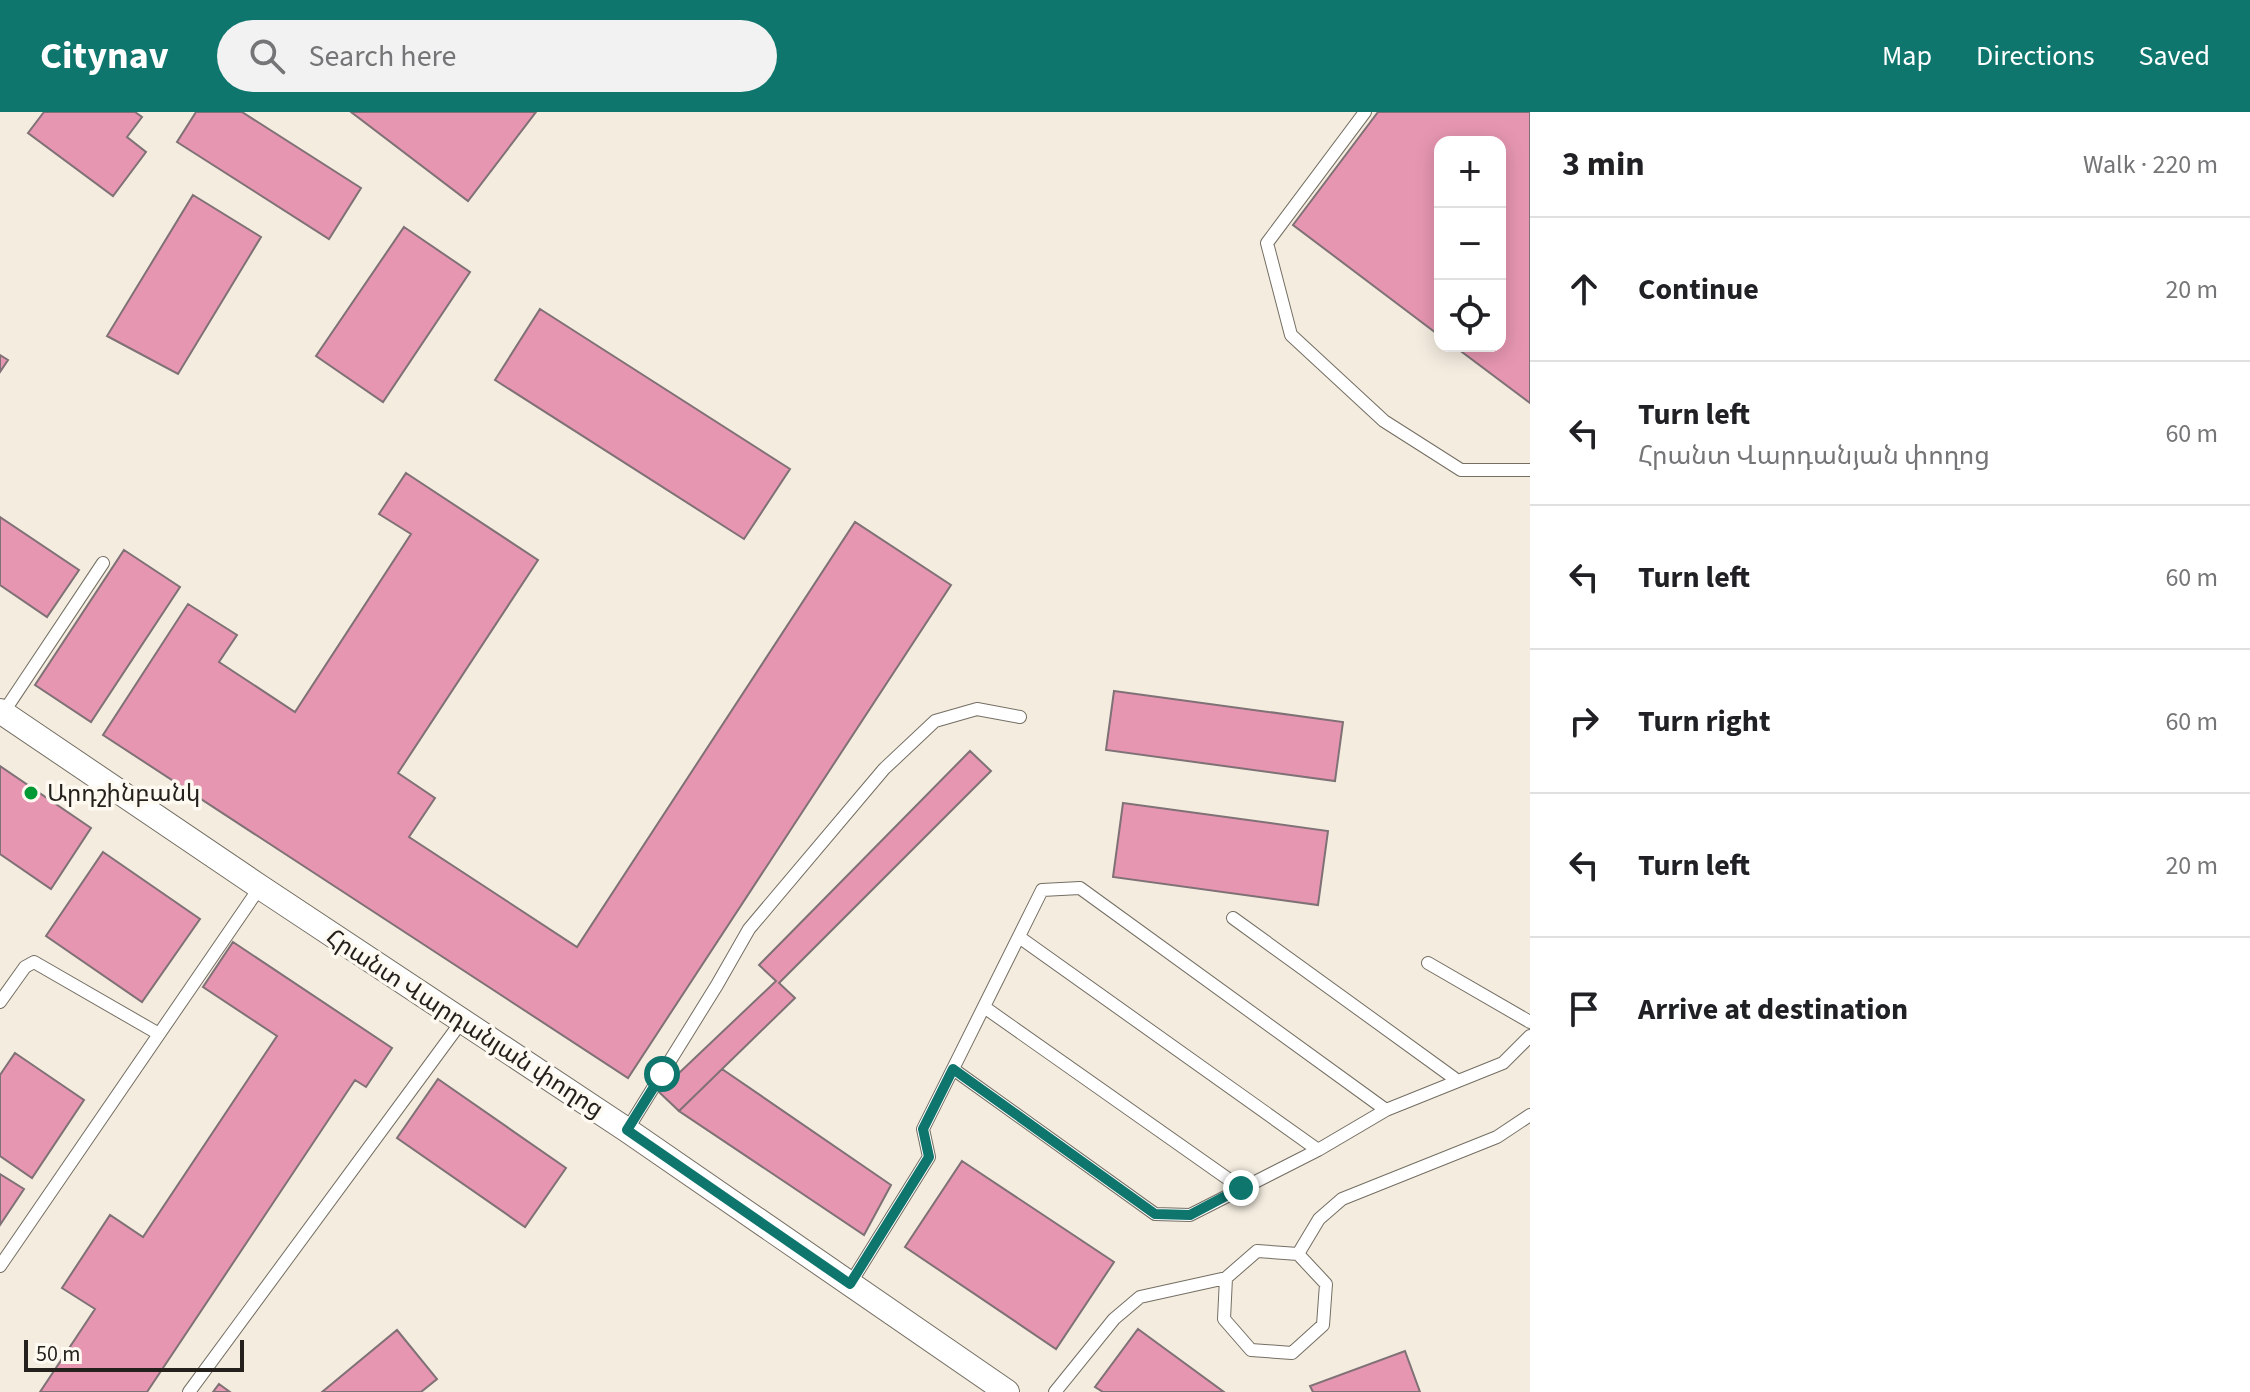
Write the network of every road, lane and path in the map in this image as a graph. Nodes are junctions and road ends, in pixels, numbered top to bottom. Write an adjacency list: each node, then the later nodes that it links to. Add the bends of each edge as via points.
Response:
1 (1365, 112): 2 (lane, via 1267,243 1291,335 1384,421 1461,470)
2 (1530, 470)
3 (103, 563): 4 (lane)
4 (2, 712): 6 (street, Հրանտ Վարդանյան փողոց)
5 (1020, 717): 20 (lane, via 977,709 935,721 884,769 749,929)
6 (260, 887): 12 (street, Հրանտ Վարդանյան փողոց); 14 (lane)
7 (1233, 918): 17 (lane)
8 (1019, 937): 11 (lane); 18 (lane, via 1042,890 1080,888); 21 (lane)
9 (1428, 963): 13 (lane)
10 (0, 1002): 14 (lane, via 34,962)
11 (984, 1007): 16 (lane); 22 (lane)
12 (462, 1021): 20 (street, Հրանտ Վարդանյան փողոց); 27 (lane)
13 (1530, 1022)
14 (159, 1034): 24 (lane)
15 (1530, 1036): 17 (lane, via 1503,1063)
16 (953, 1069): 22 (lane, via 1155,1214 1190,1215); 26 (lane, via 923,1129 929,1157)
17 (1458, 1081): 18 (lane)
18 (1386, 1110): 21 (lane)
19 (1530, 1115): 23 (lane, via 1497,1137 1342,1199 1319,1219)
20 (627, 1130): 26 (street, Հրանտ Վարդանյան փողոց)
21 (1318, 1150): 22 (lane)
22 (1241, 1188)
23 (1298, 1254): 25 (lane, via 1257,1251); 25 (lane, via 1326,1284 1323,1325 1292,1353 1251,1350 1233,1330 1224,1319)
24 (0, 1266)
25 (1226, 1278): 29 (lane, via 1140,1297 1114,1319)
26 (850, 1284): 28 (street, Հրանտ Վարդանյան փողոց)
27 (189, 1392)
28 (1007, 1392)
29 (1055, 1392)

